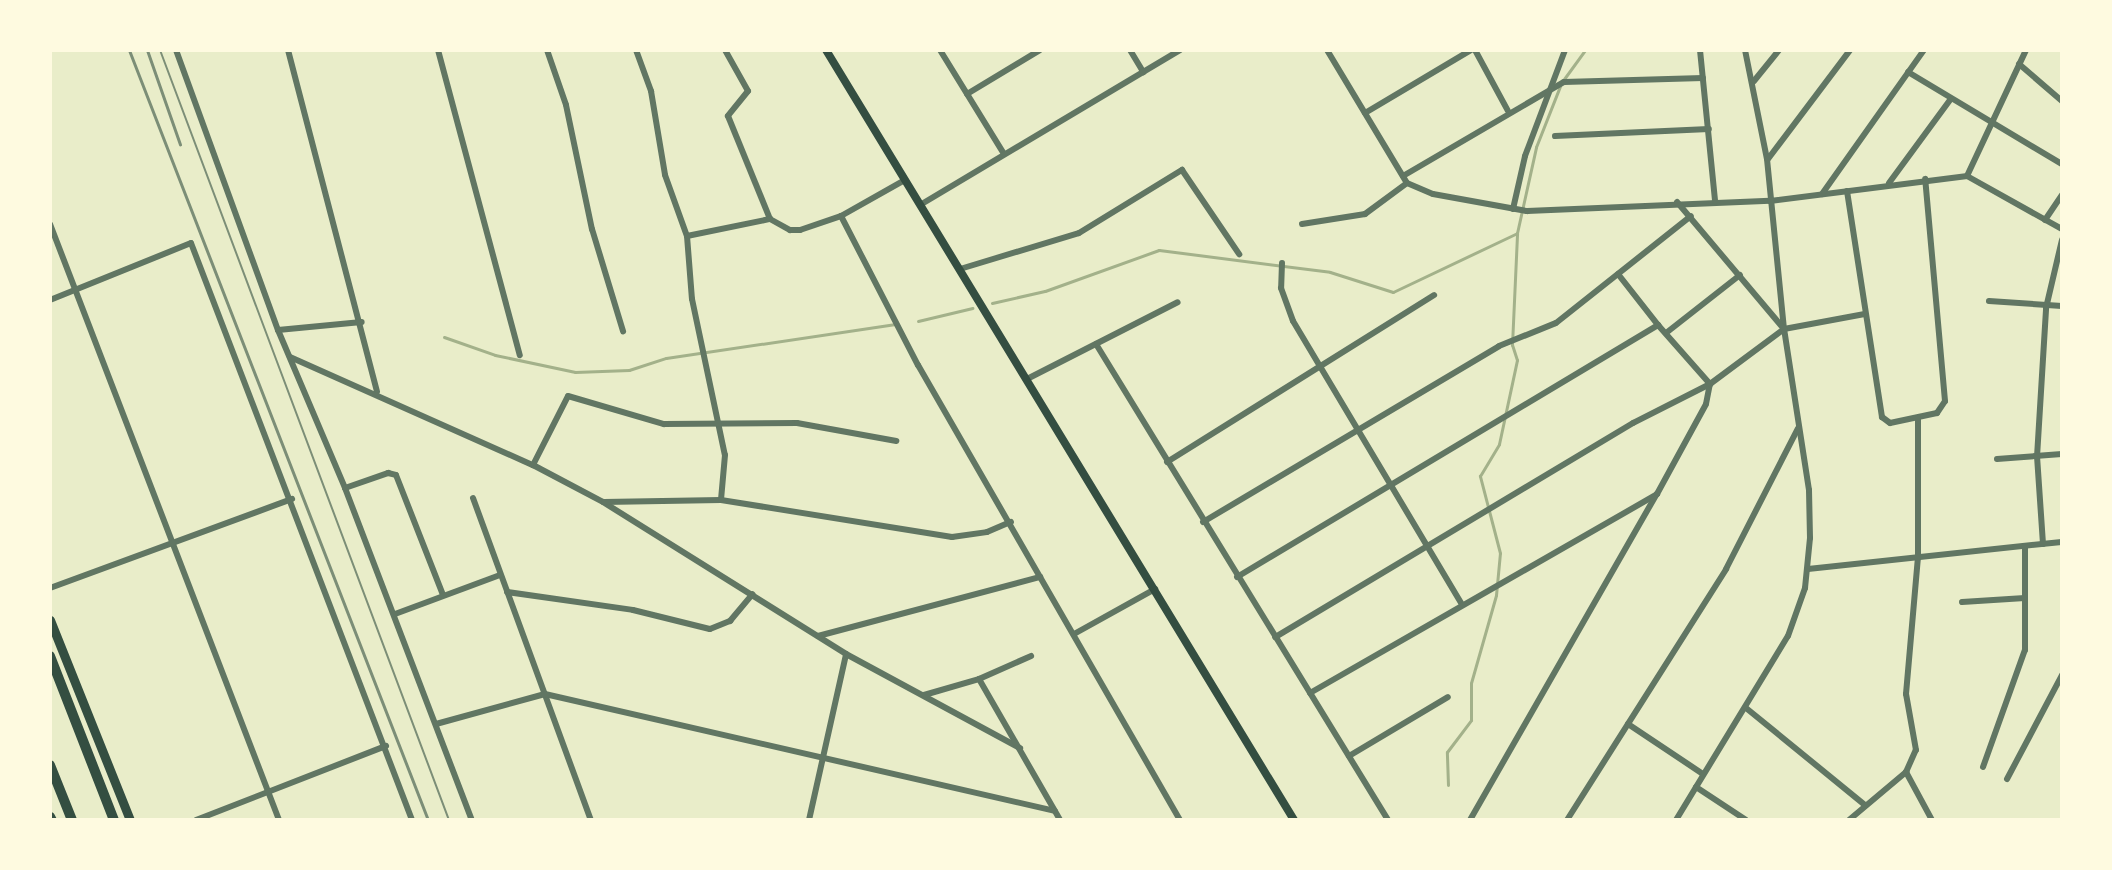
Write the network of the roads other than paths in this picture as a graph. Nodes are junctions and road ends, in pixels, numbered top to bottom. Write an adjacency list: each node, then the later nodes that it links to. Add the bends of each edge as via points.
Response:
1 (176, 50): 76 (street)
2 (288, 50): 73 (street)
3 (438, 50): 80 (street)
4 (547, 50): 77 (street)
5 (636, 50): 58 (street, via 651,91 665,175)
6 (725, 50): 53 (street, via 748,91 728,116)
7 (826, 50): 41 (main road)
8 (940, 50): 27 (street)
9 (1040, 50): 27 (street)
10 (1130, 50): 22 (street)
11 (1180, 50): 22 (street)
12 (1473, 50): 30 (street); 31 (street)
13 (1565, 50): 26 (street)
14 (1700, 50): 24 (street)
15 (1745, 50): 25 (street)
16 (1779, 50): 25 (street)
17 (1850, 50): 36 (street)
18 (1924, 50): 23 (street)
19 (2026, 50): 21 (street)
20 (1330, 51): 31 (street)
21 (2019, 64): 29 (street); 32 (street)
22 (1143, 72): 35 (street)
23 (1908, 72): 28 (street); 44 (street)
24 (1703, 78): 26 (street); 33 (street)
25 (1754, 81): 36 (street)
26 (1551, 86): 30 (street); 50 (street)
27 (967, 94): 35 (street)
28 (1950, 100): 32 (street); 42 (street)
29 (2062, 101)
30 (1508, 111): 39 (street)
31 (1365, 113): 39 (street)
32 (1990, 123): 37 (street); 38 (street)
33 (1709, 129): 34 (street); 46 (street)
34 (1555, 136)
35 (1004, 154): 49 (street)
36 (1767, 159): 47 (street)
37 (2062, 164)
38 (1967, 176): 40 (street); 54 (street)
39 (1405, 179): 50 (street, via 1433,194); 56 (street, via 1355,218)
40 (1925, 179): 42 (street); 86 (street, via 1945,401 1937,413)
41 (905, 180): 49 (main road); 51 (street)
42 (1889, 183): 43 (street)
43 (1847, 191): 44 (street); 72 (street)
44 (1822, 194): 47 (street)
45 (2062, 195): 54 (street)
46 (1715, 201): 47 (street); 48 (street)
47 (1770, 201): 75 (street)
48 (1677, 202): 50 (street); 52 (street)
49 (920, 205): 62 (main road)
50 (1515, 209)
51 (841, 216): 53 (street, via 792,231); 103 (street, via 918,365)
52 (1691, 216): 63 (street); 64 (street)
53 (770, 219): 58 (street)
54 (2045, 220): 57 (street)
55 (50, 224): 65 (street)
56 (1302, 224)
57 (2062, 229)
58 (687, 236): 87 (street, via 692,299)
59 (2062, 240): 71 (street)
60 (1239, 254): 62 (street, via 1189,175 1177,170 1079,233)
61 (1282, 263): 82 (street, via 1284,299)
62 (960, 269): 83 (main road)
63 (1618, 274): 74 (street); 89 (street, via 1556,323 1499,346)
64 (1740, 275): 75 (street); 78 (street)
65 (75, 289): 67 (street); 100 (street, via 189,242); 105 (street)
66 (1434, 295): 82 (street)
67 (50, 300)
68 (1989, 301): 71 (street)
69 (1178, 302): 79 (street)
70 (2062, 306): 71 (street)
71 (2046, 308): 92 (street)
72 (1865, 314): 75 (street); 86 (street, via 1882,419 1890,423)
73 (362, 322): 76 (street); 85 (street)
74 (1658, 325): 78 (street); 96 (street)
75 (1784, 329): 84 (street); 88 (street)
76 (278, 330): 81 (street)
77 (623, 331)
78 (1666, 333): 84 (street)
79 (1096, 344): 83 (street); 94 (street)
80 (520, 355)
81 (290, 357): 85 (street); 97 (street)
82 (1320, 370): 89 (street); 94 (street)
83 (1027, 379): 116 (main road)
84 (1710, 384): 98 (street, via 1706,404); 109 (street)
85 (377, 392): 95 (street)
86 (1918, 418): 110 (street)
87 (720, 421): 90 (street, via 797,423); 95 (street, via 638,420 568,396); 101 (street, via 725,455)
88 (1798, 428): 111 (street, via 1809,490); 139 (street, via 1726,569)
89 (1354, 429): 96 (street); 104 (street)
90 (896, 441)
91 (2062, 454): 92 (street)
92 (2037, 457): 93 (street); 107 (street)
93 (1997, 459)
94 (1167, 462): 104 (street)
95 (533, 465): 102 (street)
96 (1387, 486): 109 (street); 114 (street)
97 (345, 488): 119 (street, via 396,475); 123 (street)
98 (1657, 494): 122 (street); 166 (street)
99 (473, 498): 112 (street)
100 (292, 499): 105 (street); 140 (street)
101 (721, 500): 102 (street); 103 (street, via 952,537)
102 (603, 502): 118 (street)
103 (1011, 522): 113 (street)
104 (1203, 522): 114 (street)
105 (175, 542): 115 (street); 150 (street)
106 (2062, 542): 107 (street)
107 (2043, 544): 108 (street)
108 (2025, 546): 110 (street); 120 (street)
109 (1426, 547): 122 (street); 127 (street)
110 (1918, 558): 111 (street); 146 (street, via 1906,694 1916,750)
111 (1808, 569): 137 (street, via 1788,636)
112 (500, 575): 117 (street); 119 (street)
113 (1040, 577): 125 (street); 126 (street)
114 (1237, 577): 127 (street)
115 (50, 588)
116 (1155, 589): 125 (street); 164 (main road)
117 (507, 592): 118 (street, via 633,610 710,629 730,621); 134 (street)
118 (753, 594): 126 (street)
119 (443, 595): 123 (street)
120 (2025, 598): 121 (street); 145 (street, via 2020,669)
121 (1962, 602)
122 (1462, 605): 133 (street)
123 (395, 614): 138 (street)
124 (50, 620): 155 (main road)
125 (1074, 634): 163 (street)
126 (818, 636): 128 (street)
127 (1275, 637): 133 (street)
128 (846, 654): 135 (street); 142 (street)
129 (50, 656): 154 (highway)
130 (1031, 656): 132 (street)
131 (2062, 675): 148 (street)
132 (979, 679): 135 (street); 141 (street)
133 (1310, 693): 143 (street)
134 (545, 694): 138 (street); 142 (street); 160 (street)
135 (924, 695): 141 (street)
136 (1448, 697): 143 (street)
137 (1746, 708): 147 (street); 151 (street)
138 (436, 724): 159 (street)
139 (1628, 724): 147 (street); 167 (street)
140 (386, 746): 150 (street); 158 (street)
141 (1020, 748): 152 (street)
142 (823, 756): 152 (street); 161 (street)
143 (1349, 756): 165 (street)
144 (50, 765): 153 (highway)
145 (1983, 767)
146 (1906, 772): 151 (street); 171 (street)
147 (1703, 774): 149 (street)
148 (2007, 779)
149 (1696, 787): 168 (street); 169 (street)
150 (268, 792): 156 (street); 157 (street)
151 (1865, 805): 170 (street)
152 (1055, 811): 162 (street)
153 (72, 820)
154 (114, 820)
155 (130, 820)
156 (196, 820)
157 (279, 820)
158 (412, 820)
159 (472, 820)
160 (592, 820)
161 (809, 820)
162 (1060, 820)
163 (1180, 820)
164 (1294, 820)
165 (1388, 820)
166 (1470, 820)
167 (1567, 820)
168 (1676, 820)
169 (1746, 820)
170 (1849, 820)
171 (1932, 820)

